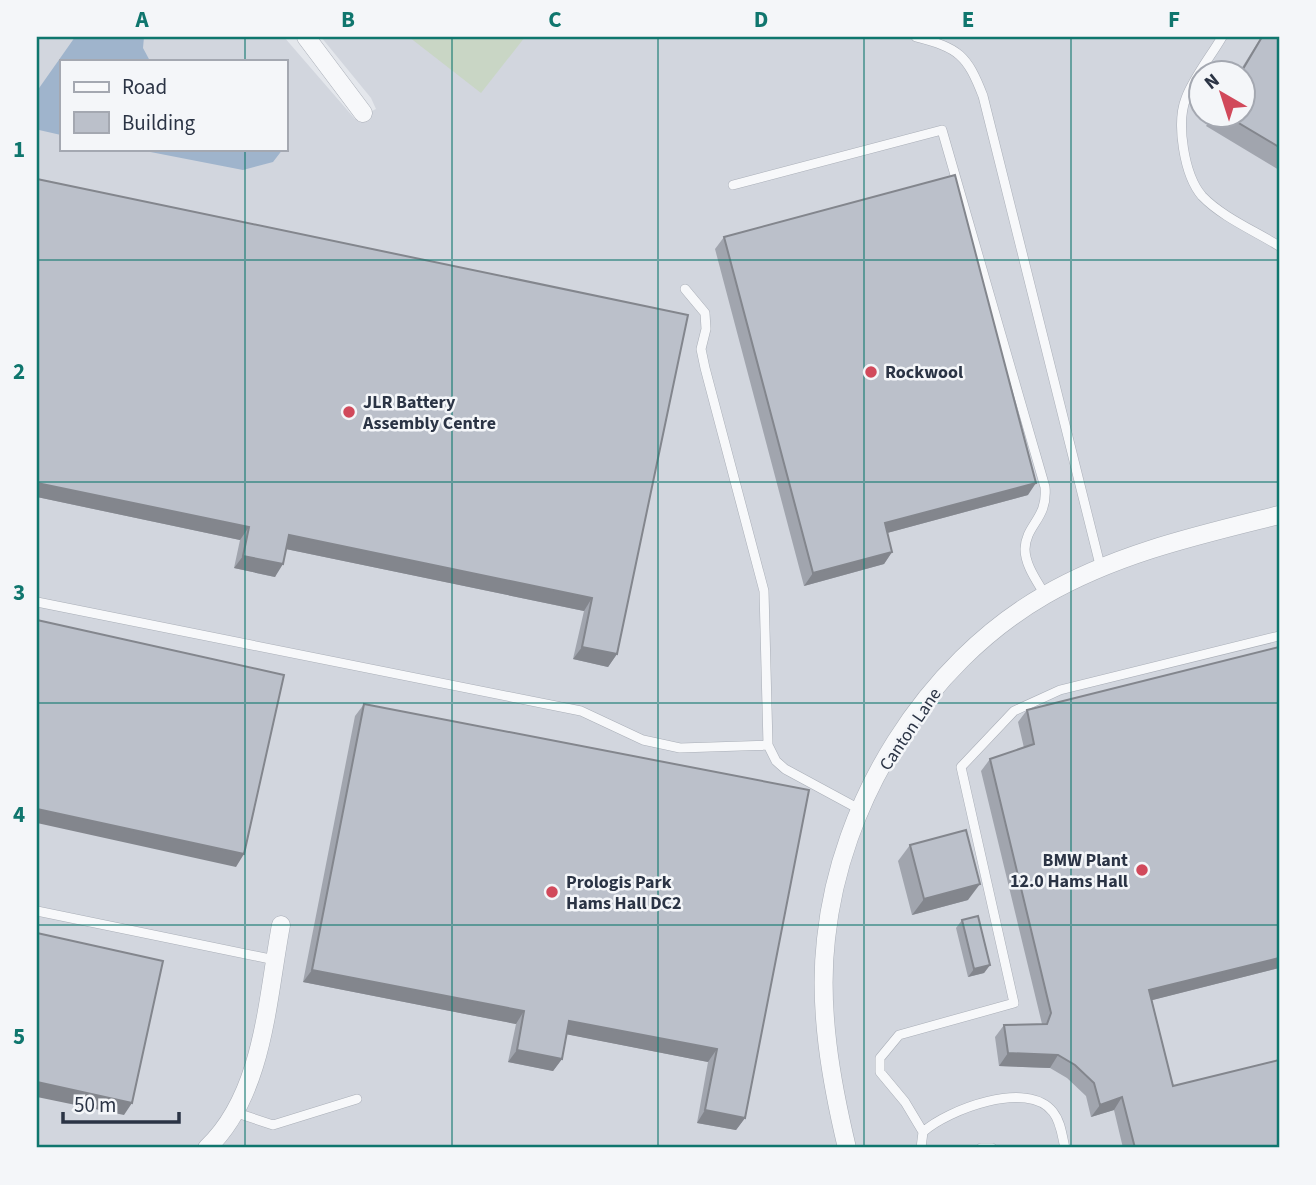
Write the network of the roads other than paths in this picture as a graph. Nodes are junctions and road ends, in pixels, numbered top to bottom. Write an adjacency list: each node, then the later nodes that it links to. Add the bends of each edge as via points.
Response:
1 (306, 37): 4 (street)
2 (916, 37): 9 (lane, via 956,49 971,66 983,96)
3 (1222, 37): 6 (lane, via 1186,97 1180,125 1184,149 1201,194)
4 (363, 113)
5 (733, 185): 10 (lane, via 942,130 1045,486 1042,515 1027,536 1025,551)
6 (1279, 246)
7 (685, 289): 13 (lane, via 705,313 701,349 705,368 764,591)
8 (1279, 515): 9 (street, Canton Lane, via 1172,542)
9 (1101, 569): 10 (street, Canton Lane)
10 (1045, 595): 14 (street, Canton Lane, via 959,662 923,702)
11 (37, 602): 13 (lane, via 582,711 643,740 680,748)
12 (1279, 636): 20 (lane, via 1060,690 1014,711 961,767 1014,1003 899,1035 880,1058 880,1072)
13 (768, 745): 14 (lane, via 785,769)
14 (859, 809): 22 (street, Canton Lane, via 834,886 825,940 829,1052)
15 (37, 911): 17 (lane)
16 (281, 925): 17 (street)
17 (275, 960): 19 (street, via 256,1058)
18 (357, 1099): 19 (lane, via 273,1125)
19 (237, 1113): 21 (street)
20 (923, 1132): 23 (lane); 26 (lane, via 947,1115 1024,1096 1054,1112)
21 (207, 1148)
22 (847, 1148)
23 (921, 1148)
24 (981, 1148): 25 (lane)
25 (992, 1148)
26 (1065, 1148)

